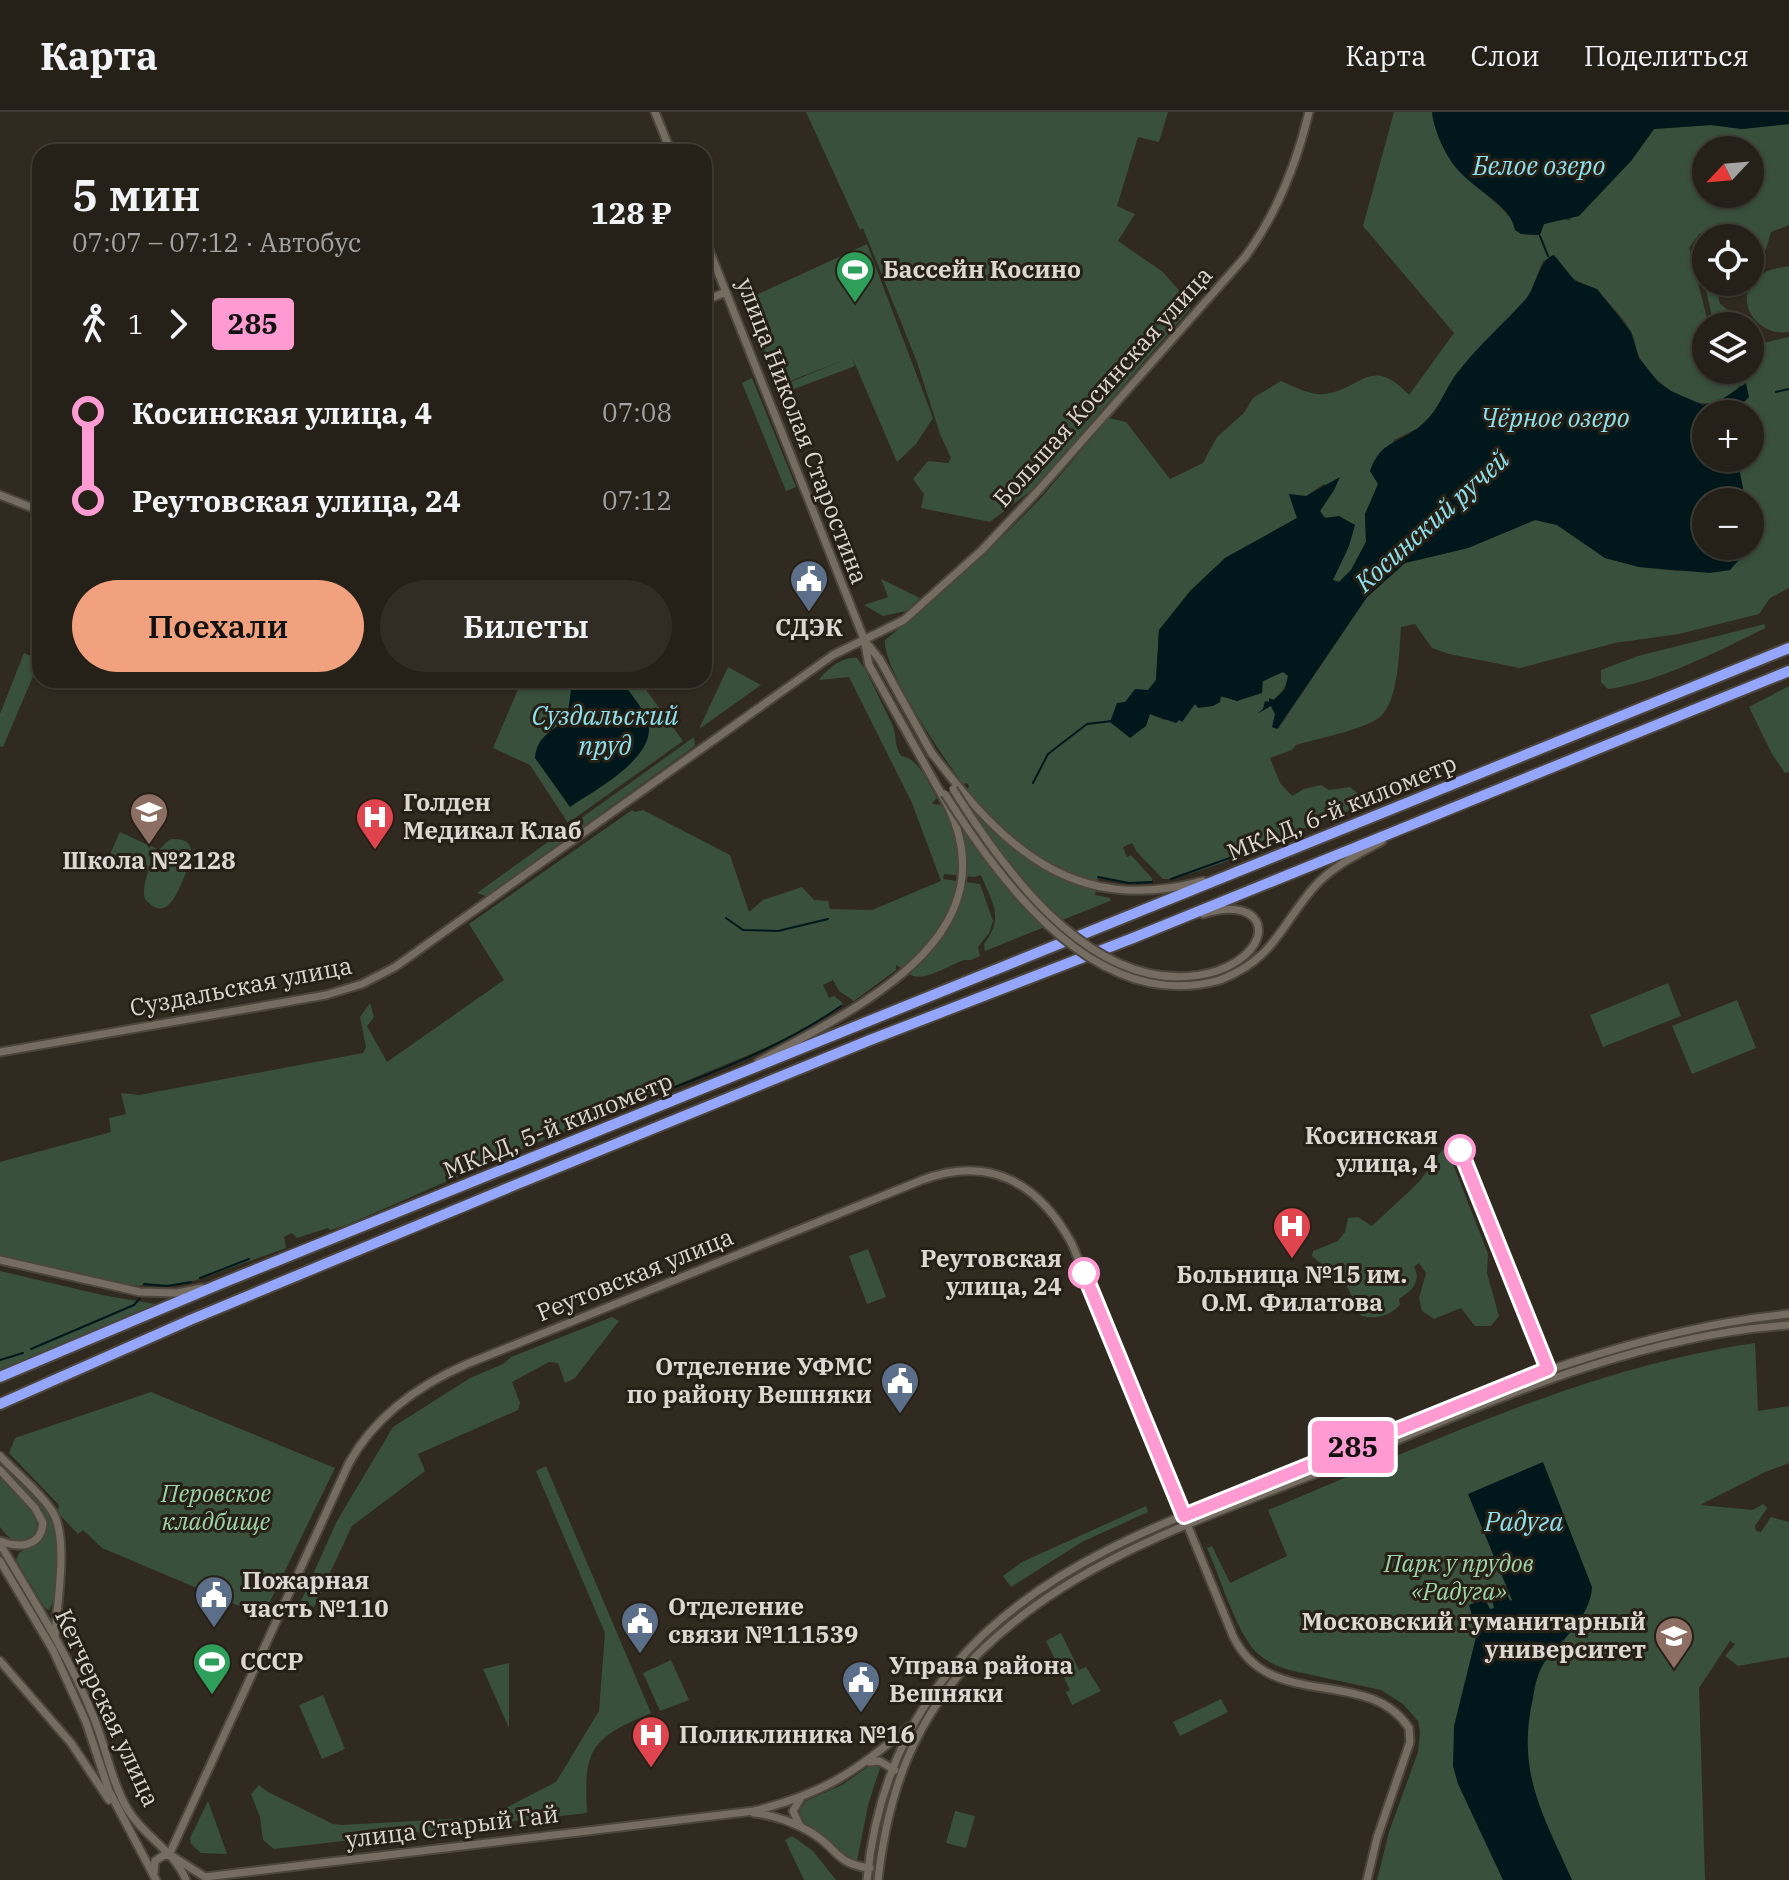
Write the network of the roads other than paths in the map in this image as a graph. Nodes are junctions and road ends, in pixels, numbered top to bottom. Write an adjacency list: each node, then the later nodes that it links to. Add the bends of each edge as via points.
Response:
1 (655, 112): 3 (main road)
2 (1309, 112): 9 (main road, Большая Косинская улица, via 1266,224 1226,281 982,550 904,620)
3 (668, 144)
4 (712, 257): 5 (main road, улица Николая Старостина)
5 (726, 292): 6 (main road); 9 (main road, улица Николая Старостина)
6 (712, 298)
7 (0, 495): 8 (main road)
8 (32, 508)
9 (864, 639): 12 (main road); 12 (main road, via 871,668 914,747); 19 (main road, Суздальская улица, via 833,655 383,975 326,995)
10 (1789, 648): 14 (highway, МКАД, 6-й километр)
11 (1789, 671): 13 (highway, МКАД, 6-й километр)
12 (949, 791): 14 (main road, via 1026,854 1098,887 1161,890); 16 (main road, bridge, via 1005,882 1082,951 1152,984 1183,987); 20 (main road, via 963,866 959,895 939,937 901,974 823,1025)
13 (1414, 824): 15 (highway, МКАД, 6-й километр); 16 (main road, via 1328,873 1265,952 1240,971)
14 (1239, 871): 17 (highway, МКАД, 6-й километр)
15 (1133, 938): 16 (main road, via 1217,910 1246,912 1257,926 1255,946); 18 (highway, МКАД, 6-й километр)
16 (1219, 976)
17 (960, 985): 20 (highway, МКАД, 5-й километр)
18 (967, 1002): 26 (highway, МКАД, 5-й километр, via 190,1320)
19 (0, 1052)
20 (710, 1086): 22 (highway, МКАД, 5-й километр)
21 (0, 1260): 22 (main road, via 140,1292 177,1293)
22 (220, 1284): 25 (highway, МКАД, 5-й километр)
23 (1789, 1314): 29 (main road, via 1658,1337 1560,1365)
24 (1789, 1325): 30 (main road, via 1647,1350 1563,1374)
25 (0, 1377)
26 (0, 1406)
27 (0, 1456): 33 (main road, via 56,1520 60,1543)
28 (0, 1470): 31 (main road, via 43,1523 40,1536 30,1543)
29 (1184, 1516): 30 (main road, Реутовская улица); 35 (main road, via 1091,1558 1017,1605 954,1666); 43 (main road, Реутовская улица, via 1059,1222 1031,1191 998,1174 964,1170 931,1177 467,1364 394,1409 349,1463)
30 (1188, 1525): 38 (main road, via 1061,1587 1000,1633 937,1704); 51 (main road, Реутовская улица, via 1233,1636 1249,1661 1281,1680 1380,1701 1409,1728 1410,1742)
31 (0, 1543): 33 (main road, Кетчерская улица)
32 (0, 1561): 41 (main road, Кетчерская улица, via 53,1650)
33 (55, 1637): 43 (main road, Кетчерская улица, via 94,1718 117,1788 147,1834)
34 (0, 1661): 41 (main road, via 71,1743)
35 (915, 1722): 36 (main road, улица Старый Гай); 37 (main road)
36 (865, 1763): 37 (main road, via 879,1761); 39 (main road, улица Старый Гай)
37 (891, 1768): 38 (main road); 44 (main road, via 878,1806)
38 (900, 1774): 45 (main road)
39 (804, 1797): 40 (main road, улица Старый Гай); 42 (main road, via 793,1811)
40 (740, 1813): 42 (main road, улица Старый Гай, via 773,1817); 47 (main road, улица Старый Гай)
41 (121, 1816): 46 (main road, Кетчерская улица)
42 (805, 1830): 44 (main road, улица Старый Гай, via 845,1862)
43 (171, 1855): 46 (main road, Реутовская улица, via 157,1859); 47 (main road, улица Старый Гай); 48 (main road, Кетчерская улица)
44 (868, 1868): 45 (main road, улица Старый Гай); 49 (main road)
45 (879, 1869): 50 (main road)
46 (155, 1876)
47 (203, 1878)
48 (186, 1880)
49 (867, 1880)
50 (878, 1880)
51 (1367, 1880)

